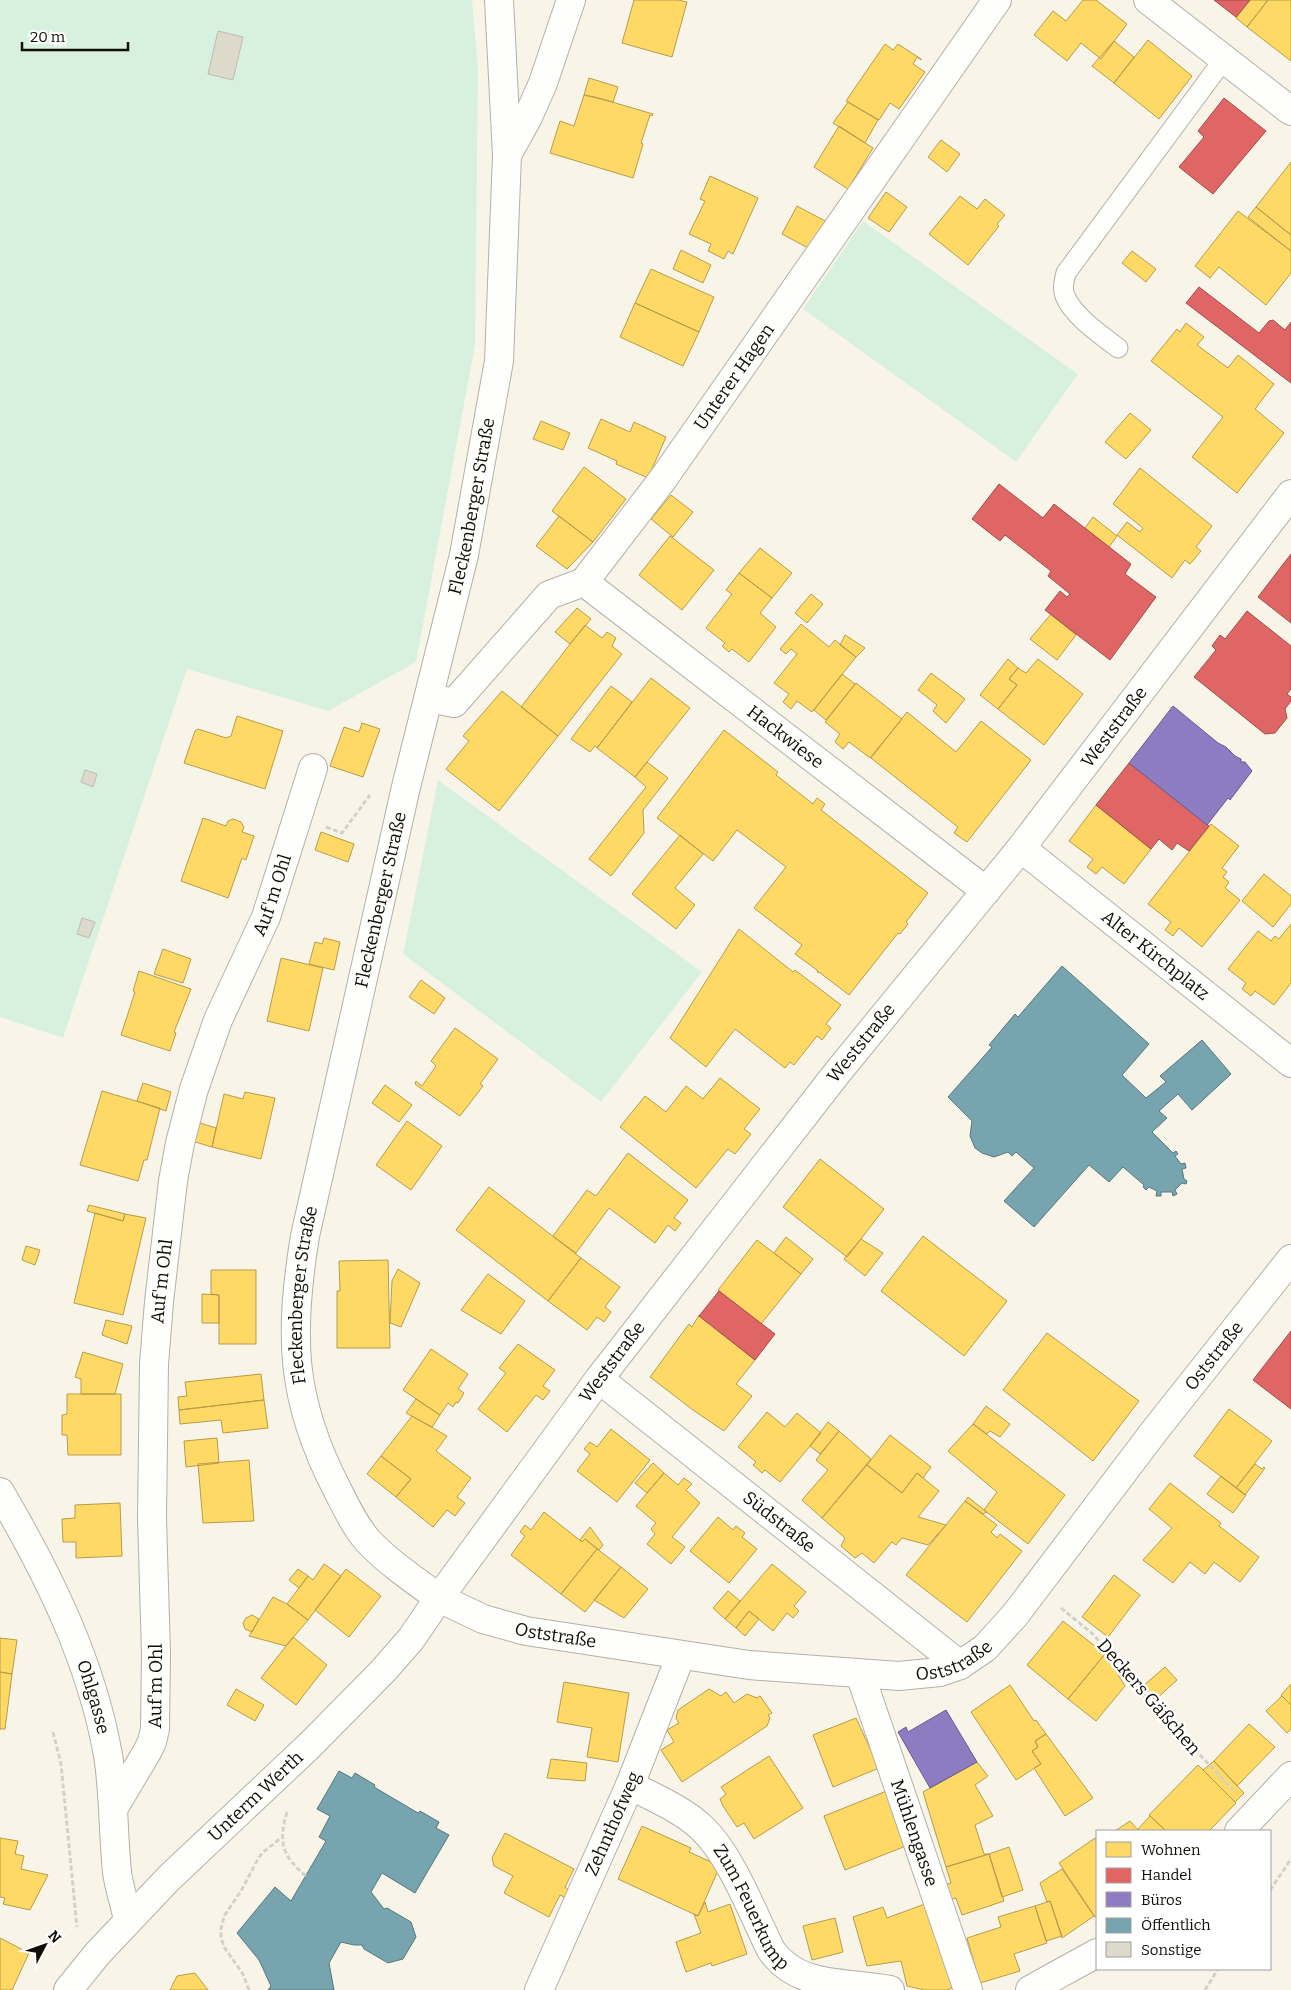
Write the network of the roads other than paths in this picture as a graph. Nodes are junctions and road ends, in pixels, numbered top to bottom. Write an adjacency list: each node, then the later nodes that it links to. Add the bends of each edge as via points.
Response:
1 (499, 0): 7 (street, Fleckenberger Straße)
2 (571, 0): 7 (street, Fleckenberger Straße, via 543,83)
3 (997, 0): 10 (street, Unterer Hagen, via 663,479)
4 (1148, 0): 5 (street)
5 (1224, 59): 6 (street); 8 (lane, via 1066,273 1064,296 1084,322)
6 (1291, 111)
7 (507, 156): 11 (street, Fleckenberger Straße, via 499,361 464,555)
8 (1118, 348)
9 (1291, 494): 13 (street, Weststraße)
10 (584, 582): 11 (street, via 549,595 454,703); 14 (street, Hackwiese)
11 (430, 698): 19 (street, Fleckenberger Straße, via 406,787 305,1236 295,1313 295,1350 307,1421 349,1513 384,1557)
12 (313, 768): 25 (street, Auf'm Ohl, via 266,917 215,1029 180,1143 173,1181 154,1364 154,1729 147,1752)
13 (1021, 848): 14 (street, Weststraße); 15 (street, Alter Kirchplatz)
14 (986, 891): 17 (street, Weststraße, via 832,1078)
15 (1291, 1063)
16 (1291, 1259): 21 (street, Oststraße, via 996,1638)
17 (599, 1379): 19 (street, Weststraße); 21 (street, Südstraße)
18 (0, 1492): 25 (street, Ohlgasse, via 50,1582 80,1656 103,1732)
19 (439, 1598): 20 (street, Oststraße, via 483,1619 513,1628); 27 (street, Unterm Werth, via 383,1670)
20 (681, 1655): 22 (street, Oststraße, via 749,1665); 24 (street, Zehnthofweg)
21 (960, 1665): 22 (street, Oststraße, via 919,1675)
22 (860, 1674): 32 (street, Mühlengasse)
23 (1291, 1776): 26 (street)
24 (630, 1785): 30 (street, Zehnthofweg); 31 (street, Zum Feuerkump, via 686,1816 713,1839 771,1950 789,1970 816,1981)
25 (113, 1809): 27 (street, Ohlgasse, via 117,1872)
26 (1247, 1822)
27 (128, 1920): 29 (street, Unterm Werth)
28 (1096, 1954): 33 (street)
29 (68, 1990)
30 (539, 1990)
31 (890, 1990)
32 (968, 1990)
33 (1030, 1990)

